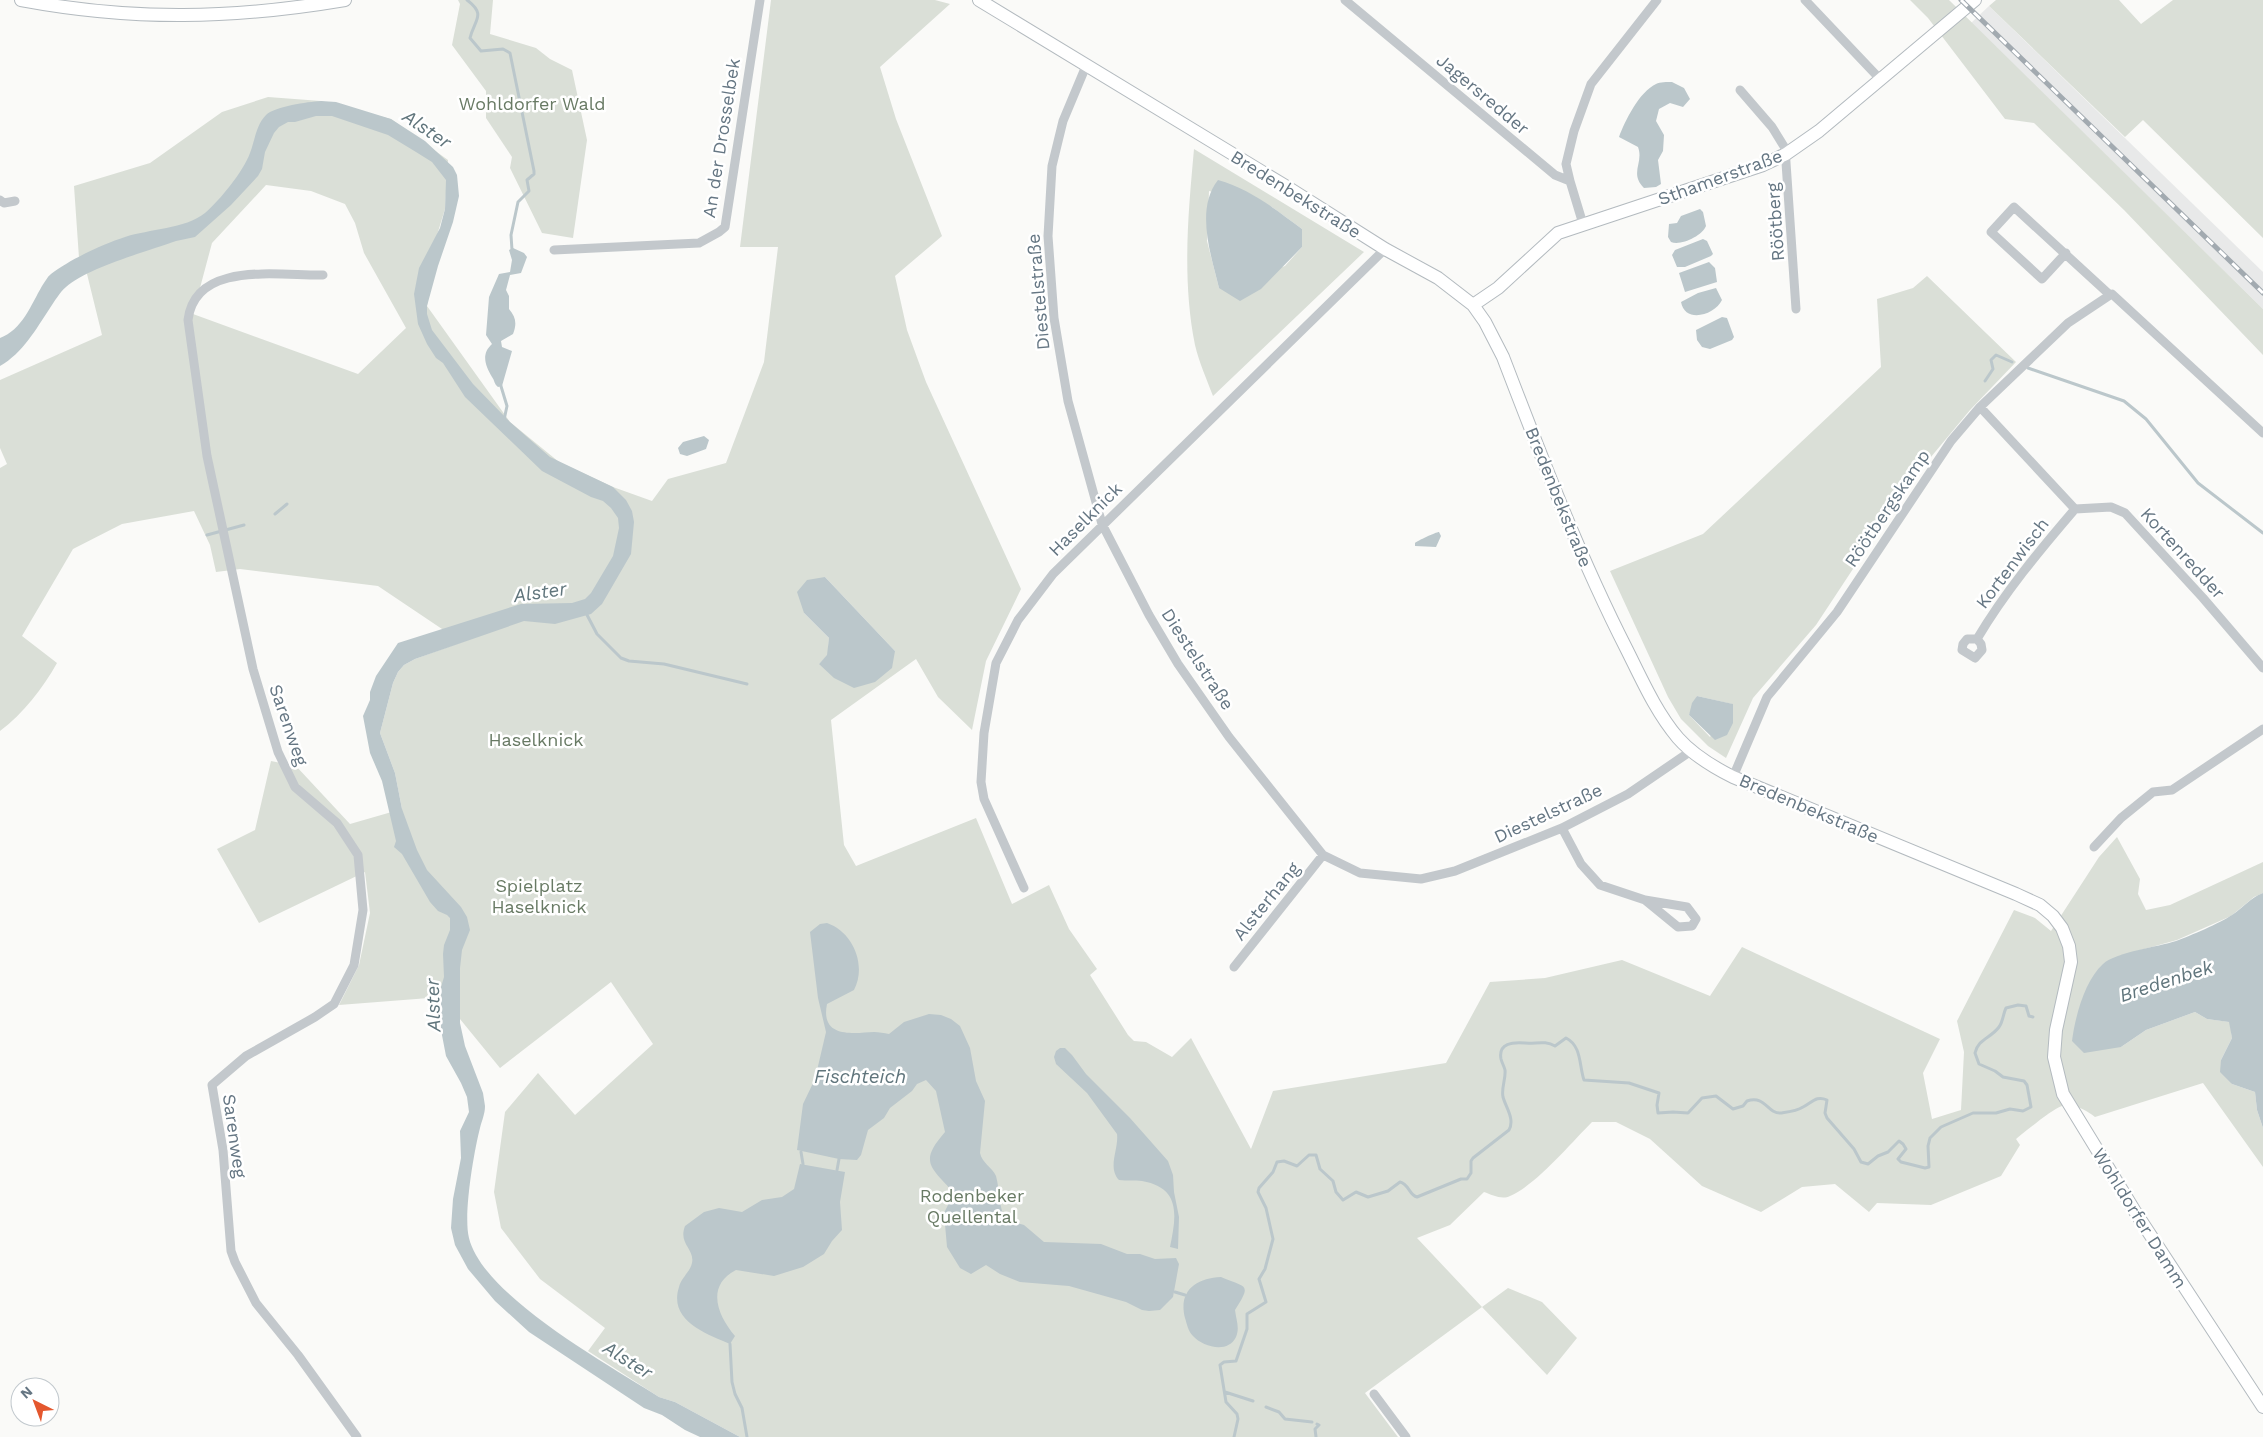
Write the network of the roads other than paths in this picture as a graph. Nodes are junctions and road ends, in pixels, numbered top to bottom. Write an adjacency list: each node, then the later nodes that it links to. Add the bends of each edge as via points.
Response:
1 (21, 0): 2 (street, via 97,12 203,16 274,11)
2 (345, 0)
3 (760, 0): 18 (street, An der Drosselbek, via 725,227 699,243)
4 (979, 0): 9 (street, Bredenbekstraße)
5 (1344, 0): 13 (street, Jagersredder, via 1555,175)
6 (1657, 0): 13 (street, via 1591,84 1566,164)
7 (1805, 0): 10 (street)
8 (1975, 0): 10 (street, Sthamerstraße)
9 (1086, 66): 17 (street, Bredenbekstraße); 27 (street, Diestelstraße, via 1063,121 1052,166 1048,236 1054,318 1068,402)
10 (1880, 79): 12 (street, Sthamerstraße, via 1819,131)
11 (1740, 90): 12 (street, Röötberg, via 1772,126 1783,142)
12 (1786, 154): 16 (street, Sthamerstraße, via 1764,165); 23 (street, Röötberg)
13 (1570, 182): 16 (street)
14 (0, 200): 15 (street)
15 (15, 201)
16 (1583, 224): 22 (street, Sthamerstraße, via 1553,236 1498,288)
17 (1385, 249): 22 (street, Bredenbekstraße, via 1438,278); 27 (street, Haselknick)
18 (554, 250)
19 (2066, 253): 19 (street, via 2014,207 1991,232 2042,279); 21 (street)
20 (323, 275): 42 (street, Sarenweg, via 233,277 211,283 191,303 188,320 207,456 253,669 278,752 295,787 337,823 358,855 364,910 354,965 334,1004 246,1056 212,1085 223,1150 231,1251 256,1303)
21 (2111, 294): 24 (street, Röötbergskamp, via 2068,324); 25 (street)
22 (1473, 305): 31 (street, Bredenbekstraße, via 1503,357 1600,598 1658,709)
23 (1796, 309)
24 (1980, 407): 26 (street); 32 (street, Röötbergskamp, via 1951,440 1837,612 1766,698)
25 (2263, 433)
26 (2075, 509): 28 (street, Kortenwisch, via 2034,557); 29 (street, Kortenredder, via 2112,507 2125,513)
27 (1102, 524): 35 (street, Diestelstraße, via 1178,664 1229,737); 36 (street, Haselknick, via 1053,574 1018,620 996,663 984,733 981,782 984,799)
28 (1977, 639)
29 (2263, 668)
30 (2263, 729): 34 (street, via 2172,790 2154,792)
31 (1691, 751): 32 (street, Bredenbekstraße); 33 (street, Diestelstraße, via 1628,794)
32 (1733, 777): 39 (street, Bredenbekstraße, via 2040,905 2062,928 2072,962)
33 (1562, 828): 35 (street, Diestelstraße, via 1455,871 1421,879 1360,873); 37 (street, via 1581,864 1600,885)
34 (2094, 847)
35 (1323, 855): 38 (street, Alsterhang)
36 (1024, 888)
37 (1645, 900): 37 (street, via 1678,927 1692,926 1696,919 1687,907)
38 (1234, 967)
39 (2060, 1015): 41 (street, Wohldorfer Damm, via 2054,1056 2063,1094)
40 (1374, 1394): 43 (street)
41 (2263, 1408)
42 (357, 1437)
43 (1406, 1437)

